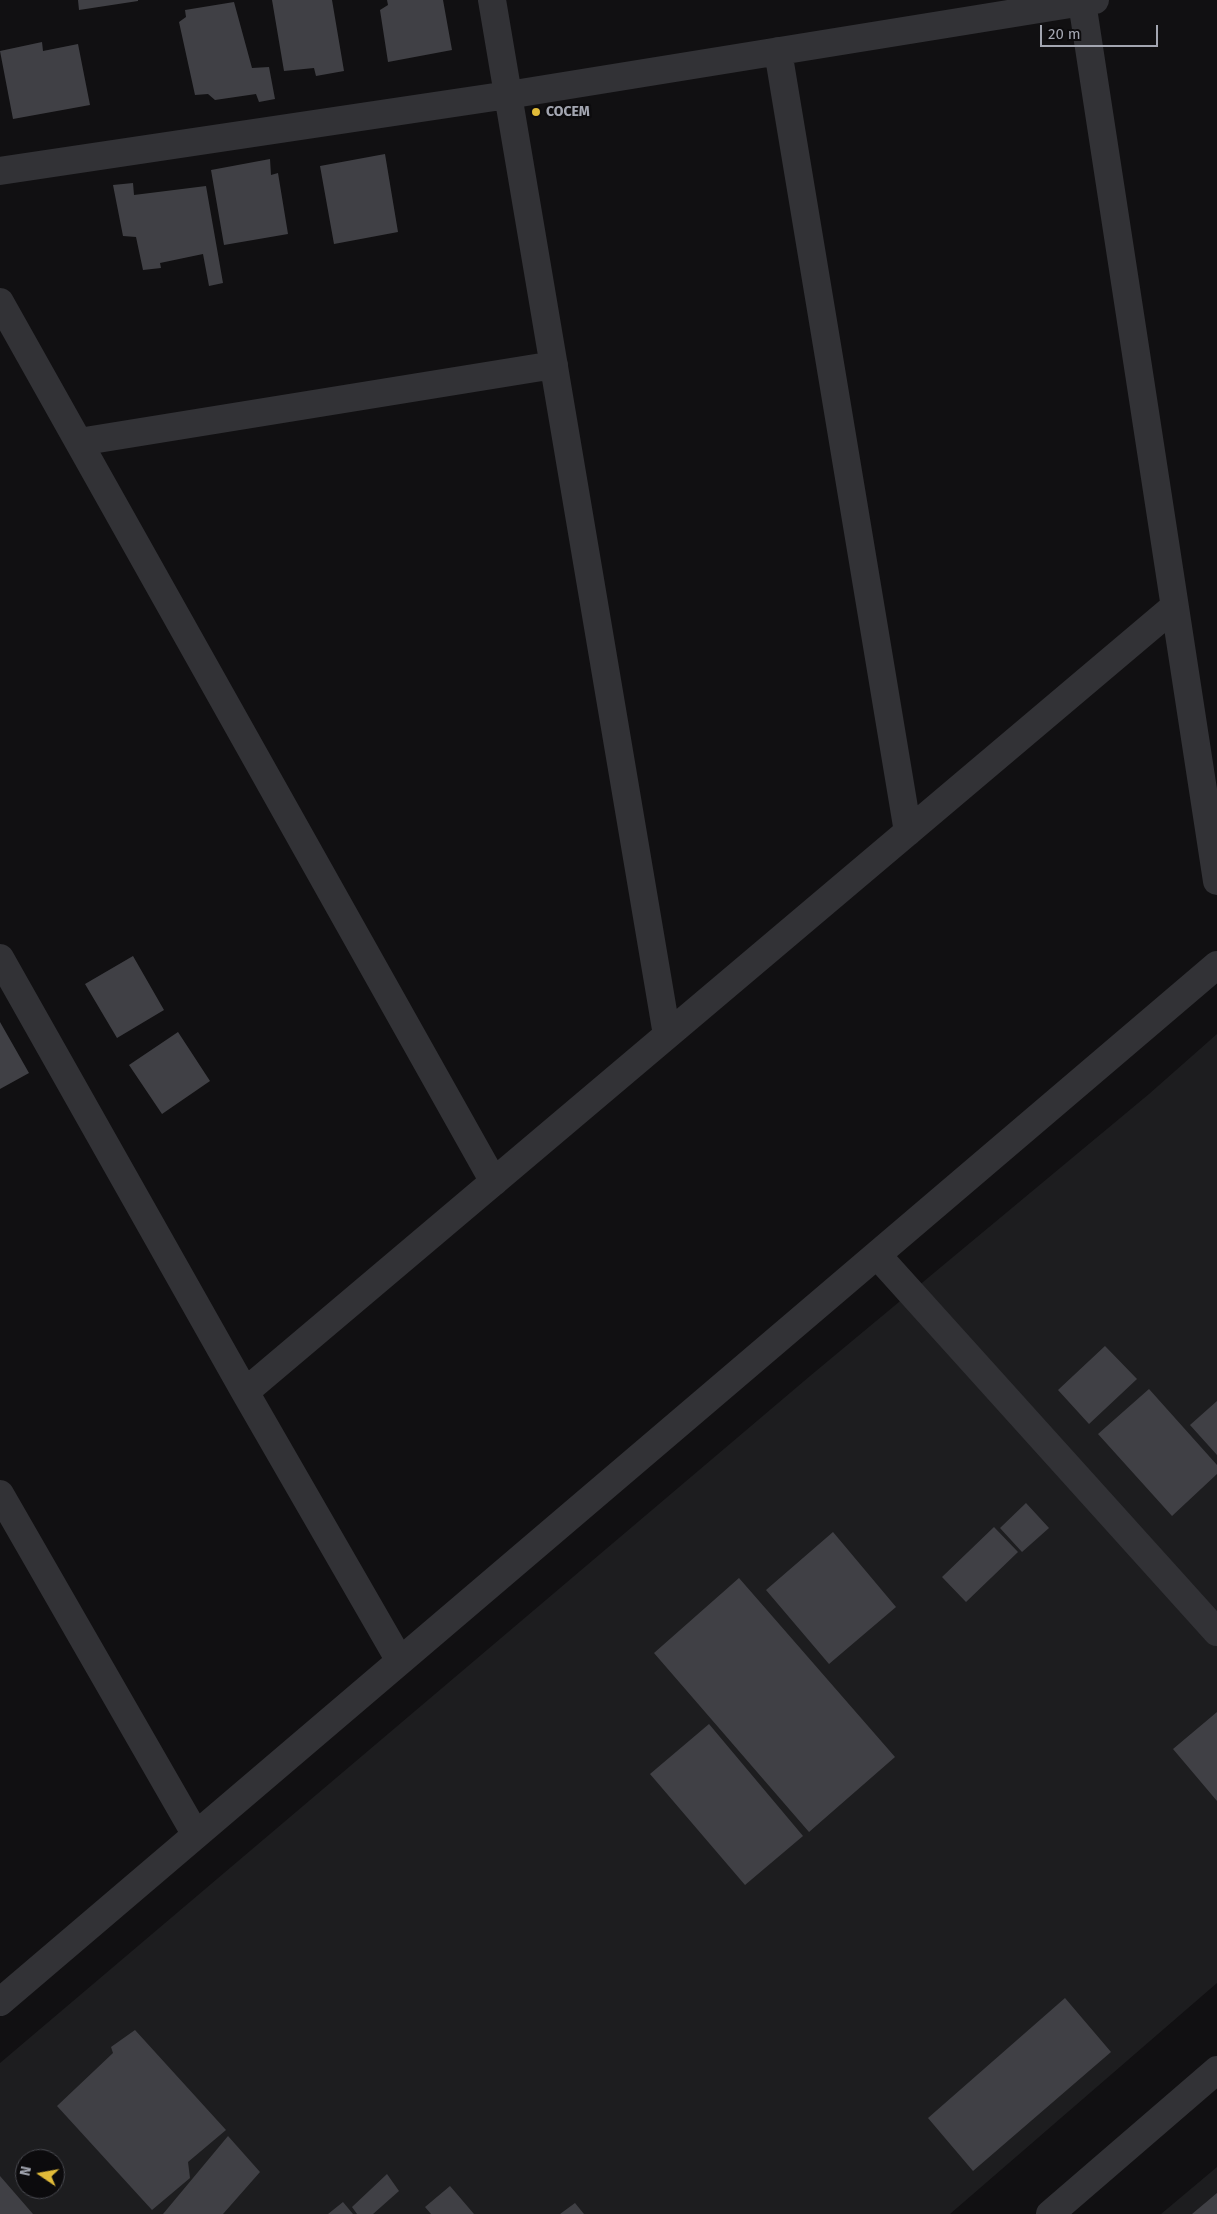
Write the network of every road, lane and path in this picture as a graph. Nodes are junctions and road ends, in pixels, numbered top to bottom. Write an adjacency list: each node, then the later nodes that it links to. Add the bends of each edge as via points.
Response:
1 (492, 0): 4 (street)
2 (1088, 1): 3 (street); 9 (street)
3 (778, 51): 4 (street); 10 (street)
4 (508, 95): 5 (street); 7 (street)
5 (0, 171)
6 (0, 302): 8 (street)
7 (554, 365): 8 (street); 14 (street)
8 (79, 442): 15 (street)
9 (1174, 607): 10 (street); 11 (street)
10 (908, 832): 14 (street)
11 (1217, 881)
12 (0, 958): 17 (street)
13 (1217, 965): 16 (street)
14 (667, 1035): 15 (street)
15 (494, 1182): 17 (street)
16 (877, 1255): 19 (street); 20 (street)
17 (245, 1392): 20 (street)
18 (0, 1494): 21 (street)
19 (1217, 1632)
20 (400, 1661): 21 (street)
21 (196, 1836): 22 (street)
22 (0, 2002)
23 (1217, 2070): 24 (street)
24 (1050, 2214)

